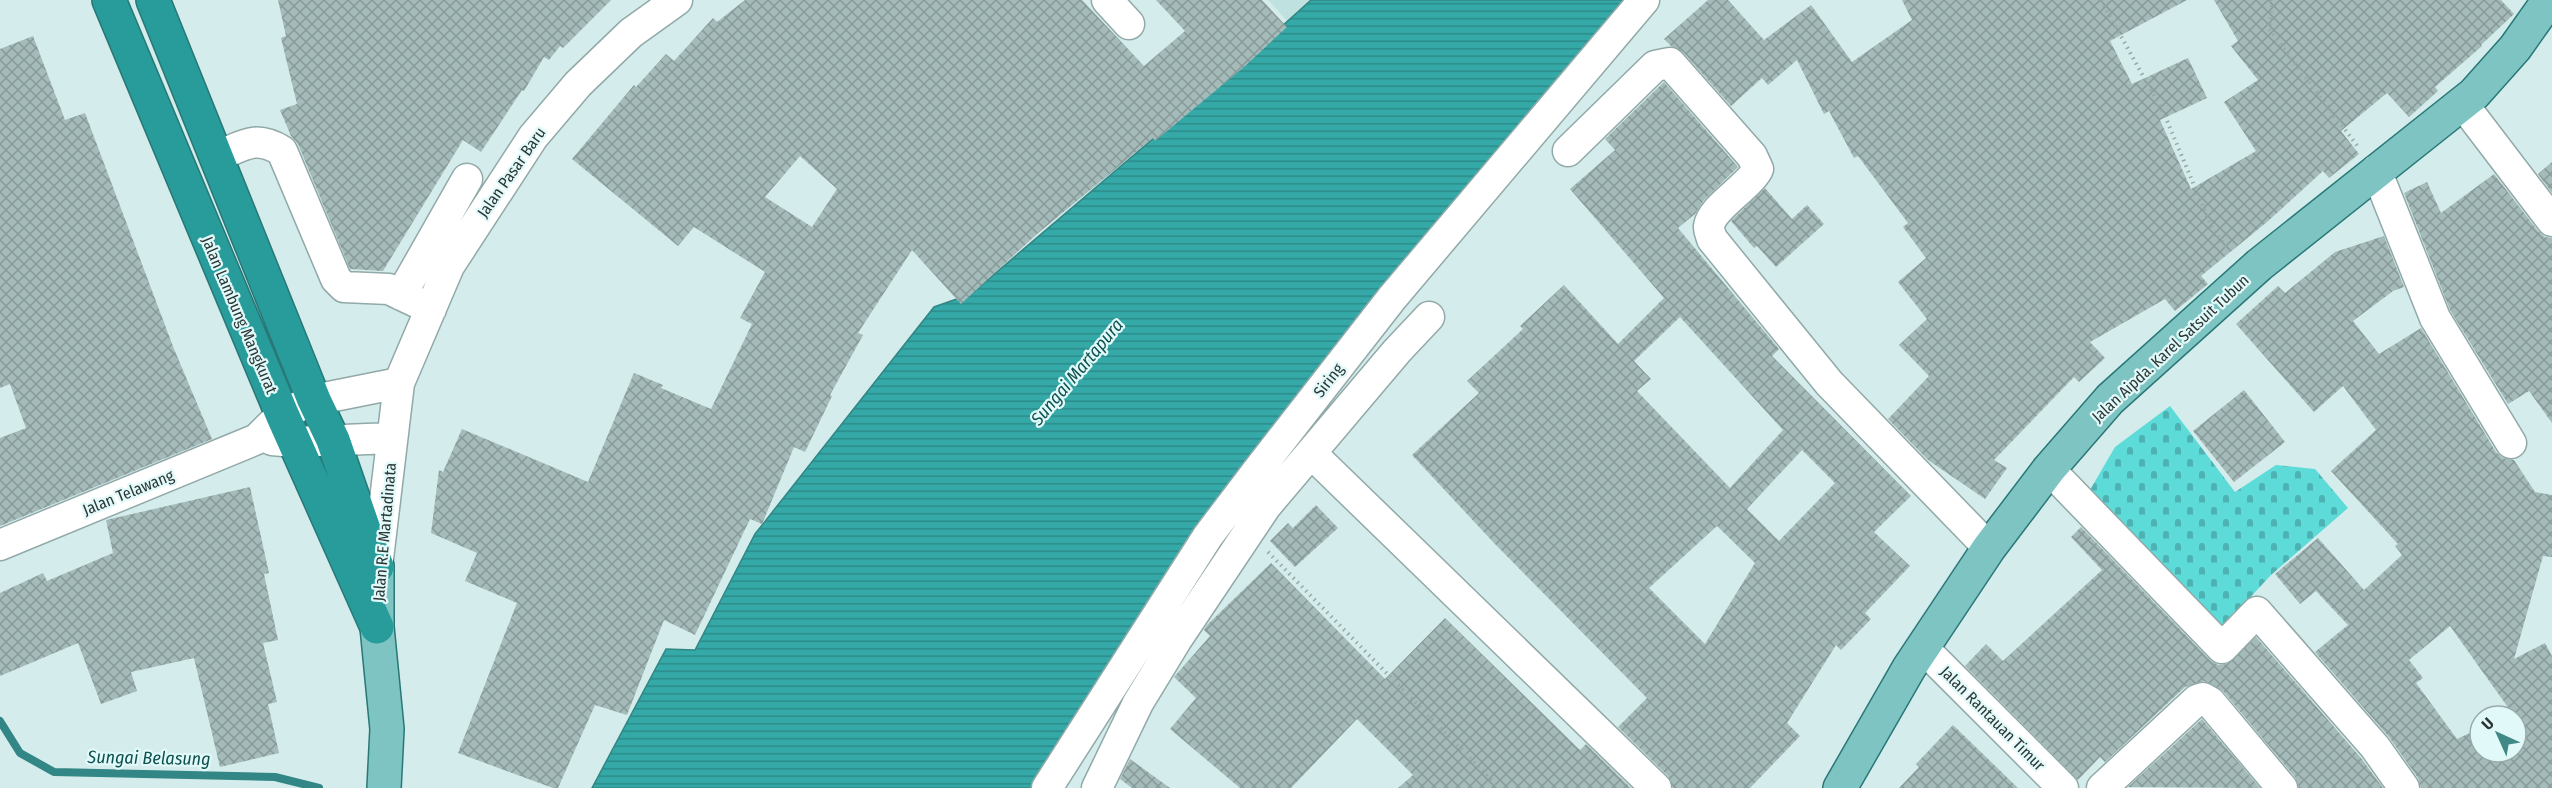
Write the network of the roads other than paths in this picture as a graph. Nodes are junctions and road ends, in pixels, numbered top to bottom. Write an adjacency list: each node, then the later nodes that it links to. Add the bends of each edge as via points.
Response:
1 (109, 0): 19 (highway, Jalan Lambung Mangkurat)
2 (153, 0): 10 (highway)
3 (677, 0): 15 (street, Jalan Pasar Baru, via 631,33 578,84 533,137 449,266)
4 (1107, 0): 7 (street)
5 (1644, 0): 31 (street, Siring, via 1392,298 1208,536)
6 (2549, 0): 8 (main road, Jalan Aipda. Karel Satsuit Tubun, via 2515,48)
7 (1129, 24)
8 (2462, 103): 11 (main road, Jalan Aipda. Karel Satsuit Tubun); 13 (street)
9 (1568, 151): 26 (street, via 1655,66 1670,63 1752,156 1758,169 1753,180 1713,217 1708,226 1712,239 1828,383)
10 (216, 157): 14 (street, via 254,142 268,142 282,151 336,279 344,287 389,289); 18 (highway)
11 (2376, 171): 22 (street, via 2435,318); 24 (main road, Jalan Aipda. Karel Satsuit Tubun, via 2246,277 2110,399)
12 (467, 178): 14 (street)
13 (2552, 221)
14 (401, 295): 15 (street)
15 (431, 309): 17 (street, Jalan Pasar Baru)
16 (1429, 317): 23 (street)
17 (399, 383): 18 (street); 20 (street, Jalan R.E Martadinata)
18 (314, 400): 19 (street); 21 (highway)
19 (288, 428): 21 (street, Jalan Telawang); 25 (street, Jalan Telawang); 28 (highway, Jalan Lambung Mangkurat)
20 (392, 438): 21 (street, Jalan Telawang); 27 (street, Jalan R.E Martadinata)
21 (333, 440): 27 (highway)
22 (2511, 443)
23 (1311, 453): 32 (street, via 1266,506 1177,639 1138,703); 33 (street)
24 (2049, 469): 26 (main road, Jalan Aipda. Karel Satsuit Tubun); 38 (street, via 2222,648 2257,612 2375,747)
25 (0, 545)
26 (1989, 548): 29 (main road, Jalan Aipda. Karel Satsuit Tubun)
27 (377, 567): 28 (main road, Jalan R.E Martadinata)
28 (377, 627): 30 (main road, Jalan R.E Martadinata, via 387,729)
29 (1923, 648): 34 (main road, Jalan Aipda. Karel Satsuit Tubun); 35 (street, Jalan Rantauan Timur)
30 (384, 788)
31 (1047, 788)
32 (1097, 788)
33 (1656, 788)
34 (1840, 788)
35 (2063, 788)
36 (2102, 788): 37 (street, via 2203,698)
37 (2282, 788)
38 (2404, 788)

